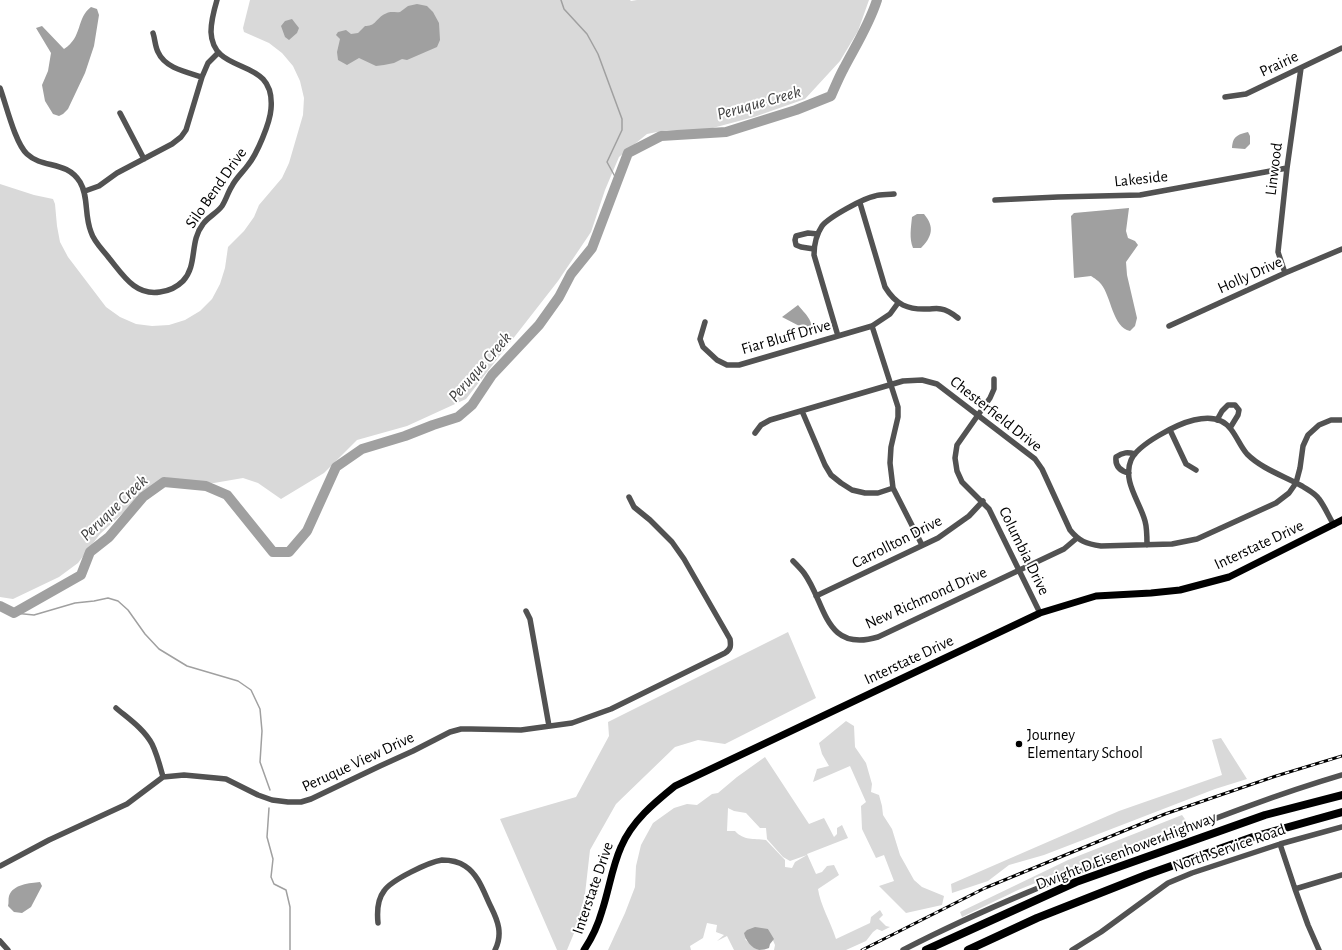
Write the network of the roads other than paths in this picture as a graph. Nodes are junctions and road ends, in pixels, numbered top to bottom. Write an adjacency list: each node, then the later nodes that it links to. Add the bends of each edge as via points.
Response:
1 (217, 0): 4 (street, via 211,34)
2 (153, 33): 6 (street, via 158,52 166,62 177,69)
3 (1342, 48): 5 (street, Prairie)
4 (218, 53): 6 (street, via 208,64); 12 (street, Silo Bend Drive, via 231,62 253,70 264,79 270,89 271,111 257,153 232,184 222,206 198,232 192,266 183,280 171,289 156,293 138,290 132,285 91,232)
5 (1301, 68): 8 (street, Prairie, via 1246,94); 11 (street, Linwood)
6 (202, 77): 10 (street, via 186,130 172,144)
7 (0, 88): 12 (street, Silo Bend Drive, via 22,148 32,158 69,170)
8 (1225, 97)
9 (120, 113): 10 (street)
10 (144, 159): 12 (street, via 99,186)
11 (1287, 168): 14 (street, Lakeside, via 1140,195); 19 (street, Linwood, via 1278,252)
12 (85, 191)
13 (894, 194): 15 (street, via 875,196)
14 (995, 200)
15 (860, 203): 16 (street, via 832,217); 20 (street, via 885,287)
16 (818, 234): 17 (street); 17 (street, via 796,236 796,245)
17 (814, 249): 25 (street)
18 (1342, 249): 19 (street, Holly Drive)
19 (1285, 273): 24 (street, Holly Drive)
20 (898, 303): 21 (street, via 916,309 941,308); 23 (street, Fiar Bluff Drive, via 890,314)
21 (958, 318)
22 (705, 322): 25 (street, Fiar Bluff Drive, via 700,339 703,347 727,365 739,365)
23 (872, 326): 25 (street, Fiar Bluff Drive); 27 (street)
24 (1169, 326)
25 (838, 336)
26 (994, 379): 29 (street, Columbia Drive, via 994,389 990,398)
27 (891, 385): 28 (street, Chesterfield Drive); 29 (street, Chesterfield Drive, via 922,380 937,384); 39 (street, via 898,407 890,463)
28 (802, 411): 34 (street, Chesterfield Drive, via 770,420 761,425); 39 (street, via 831,475 852,490 865,493 878,493)
29 (978, 415): 41 (street, Columbia Drive, via 957,445 955,458 962,482); 44 (street, Chesterfield Drive, via 1035,459 1070,530)
30 (1217, 420): 32 (street); 32 (street, via 1228,405 1235,405 1239,410 1238,415); 33 (street, via 1194,420)
31 (1342, 420): 38 (street, via 1331,420 1319,425 1308,436 1303,446)
32 (1230, 428): 38 (street, via 1246,453 1257,462)
33 (1170, 430): 35 (street, via 1147,442); 36 (street, via 1186,464)
34 (755, 433)
35 (1135, 454): 37 (street, via 1130,460); 37 (street, via 1128,452 1116,457 1117,466)
36 (1196, 470)
37 (1129, 473): 46 (street, via 1131,486 1145,520)
38 (1296, 483): 43 (street, via 1319,498); 46 (street, via 1289,493 1276,503 1212,533 1172,544)
39 (893, 488): 45 (street)
40 (630, 497): 53 (street, Peruque View Drive, via 634,507 672,542 684,559 730,639 730,649 611,709 572,723)
41 (983, 501): 45 (street, Carrollton Drive, via 954,527); 48 (street, Columbia Drive)
42 (1342, 520): 43 (main road, Interstate Drive)
43 (1334, 525): 51 (main road, Interstate Drive, via 1229,577 1180,590 1096,596)
44 (1077, 538): 46 (street, via 1101,546); 48 (street, New Richmond Drive, via 1064,549)
45 (922, 545): 49 (street, Carrollton Drive)
46 (1147, 545)
47 (793, 561): 49 (street, New Richmond Drive, via 804,574)
48 (1019, 570): 49 (street, New Richmond Drive, via 878,638 868,640 854,640 840,635 831,627); 51 (street, Columbia Drive)
49 (816, 596)
50 (526, 611): 53 (street, via 530,619)
51 (1040, 613): 67 (main road, Interstate Drive, via 675,786 644,813 625,838 618,853 598,924)
52 (116, 708): 55 (street, via 145,734 158,759)
53 (549, 726): 55 (street, Peruque View Drive, via 521,730 471,728 450,732 301,802 272,800 226,779 184,775)
54 (1342, 775): 68 (street, via 1284,793 1056,880)
55 (163, 777): 60 (street, via 127,804)
56 (1342, 795): 69 (highway, Dwight D Eisenhower Highway, via 1265,815 1076,882)
57 (1342, 812): 70 (highway, Dwight D Eisenhower Highway, via 1253,837 1146,875 1037,918)
58 (1342, 827): 59 (street, North Service Road)
59 (1280, 844): 62 (street); 71 (street, North Service Road, via 1168,883 1102,932)
60 (0, 866)
61 (1342, 875): 62 (street)
62 (1295, 889): 72 (street)
63 (378, 923): 66 (street, via 380,900 388,886 431,863 442,860 454,861 466,867 475,876 496,918 500,936)
64 (0, 941): 65 (street)
65 (8, 950)
66 (496, 950)
67 (584, 950)
68 (903, 950)
69 (926, 950)
70 (968, 950)
71 (1072, 950)
72 (1319, 950)

